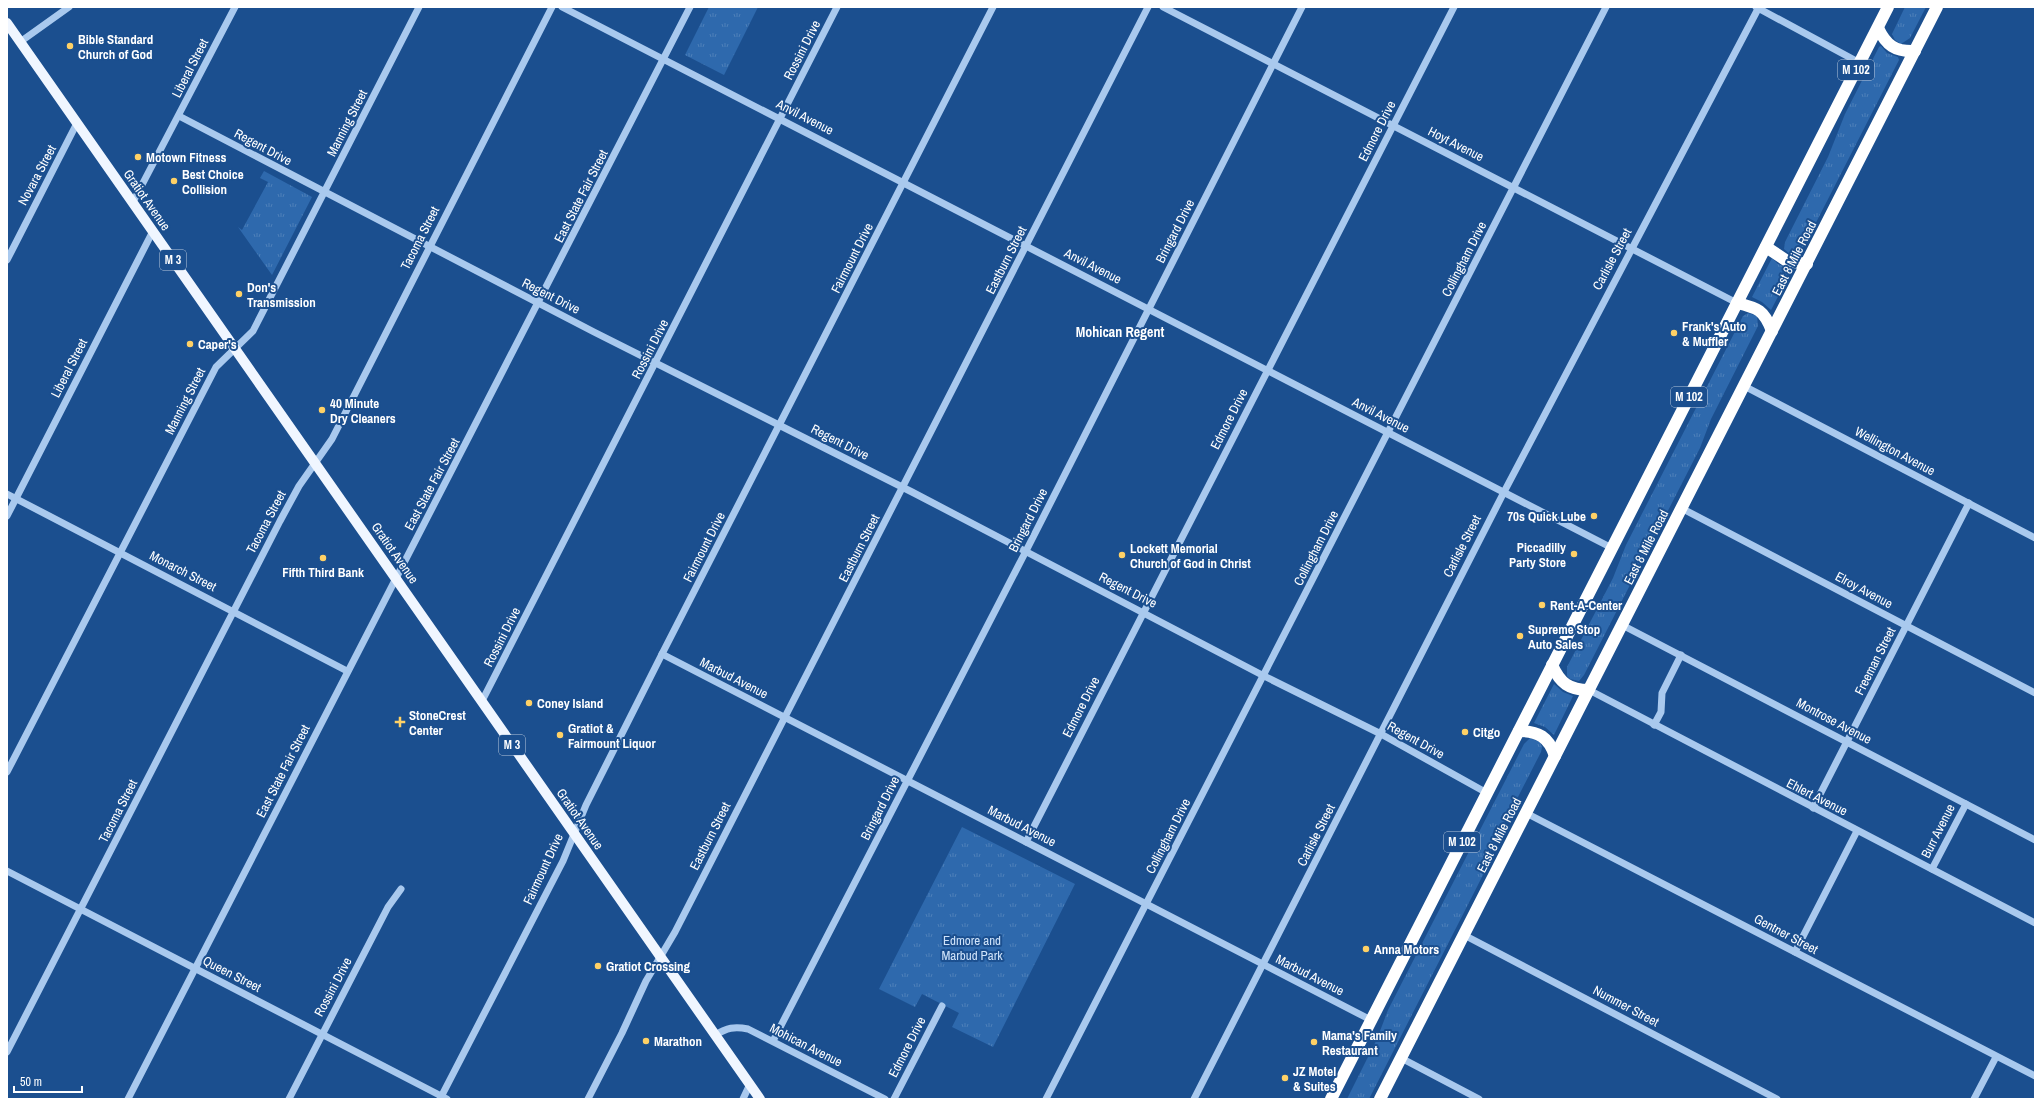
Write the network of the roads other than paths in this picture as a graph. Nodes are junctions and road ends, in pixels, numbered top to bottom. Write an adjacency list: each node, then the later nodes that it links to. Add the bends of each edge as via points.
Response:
1 (68, 7): 19 (street)
2 (235, 7): 24 (street, Liberal Street)
3 (419, 7): 30 (street, Manning Street)
4 (552, 7): 34 (street, Tacoma Street)
5 (562, 7): 21 (street, Anvil Avenue)
6 (690, 7): 21 (street, East State Fair Street)
7 (837, 7): 25 (street, Rossini Drive)
8 (993, 7): 28 (street, Fairmount Drive)
9 (1148, 7): 33 (street, Eastburn Street)
10 (1163, 7): 22 (street, Hoyt Avenue)
11 (1302, 7): 22 (street, Bringard Drive)
12 (1454, 7): 27 (street, Edmore Drive)
13 (1606, 7): 29 (street, Collingham Drive)
14 (1757, 7): 23 (street); 36 (street, Carlisle Street)
15 (1888, 7): 18 (highway, M 102)
16 (1937, 7): 20 (highway, East 8 Mile Road)
17 (7, 23): 19 (main road, Gratiot Avenue / M 3)
18 (1878, 28): 20 (highway, via 1882,38 1892,47 1900,51); 23 (highway, M 102)
19 (20, 42): 26 (main road, Gratiot Avenue / M 3)
20 (1915, 51): 38 (highway, East 8 Mile Road)
21 (664, 58): 25 (street, Anvil Avenue); 40 (street, East State Fair Street)
22 (1273, 63): 27 (street, Hoyt Avenue); 41 (street, Bringard Drive)
23 (1860, 63): 35 (highway, M 102)
24 (179, 116): 30 (street, Regent Drive); 31 (street, Liberal Street)
25 (780, 118): 28 (street, Anvil Avenue); 44 (street, Rossini Drive)
26 (77, 123): 31 (main road, Gratiot Avenue / M 3); 37 (street, Novara Street)
27 (1393, 126): 29 (street, Hoyt Avenue); 45 (street, Edmore Drive)
28 (904, 182): 33 (street, Anvil Avenue); 47 (street, Fairmount Drive)
29 (1514, 188): 36 (street, Hoyt Avenue); 48 (street, Collingham Drive)
30 (325, 192): 34 (street, Regent Drive); 43 (street, Manning Street, via 253,331)
31 (133, 202): 32 (main road, Gratiot Avenue / M 3)
32 (153, 231): 43 (main road, Gratiot Avenue / M 3); 53 (street, Liberal Street)
33 (1026, 245): 41 (street, Anvil Avenue); 50 (street, Eastburn Street)
34 (430, 246): 40 (street, Regent Drive); 49 (street, Tacoma Street, via 332,439)
35 (1766, 247): 38 (highway, via 1787,261); 39 (highway, M 102)
36 (1631, 248): 39 (street, Hoyt Avenue); 51 (street, Carlisle Street)
37 (7, 260)
38 (1807, 264): 42 (highway, East 8 Mile Road)
39 (1737, 303): 42 (highway, via 1760,311 1768,320); 58 (highway, M 102)
40 (539, 304): 44 (street, Regent Drive); 61 (street, East State Fair Street)
41 (1149, 308): 45 (street, Anvil Avenue); 59 (street, Bringard Drive)
42 (1772, 331): 46 (highway, East 8 Mile Road)
43 (235, 349): 49 (main road, Gratiot Avenue / M 3); 60 (street, Manning Street, via 216,367)
44 (656, 363): 47 (street, Regent Drive); 73 (street, Rossini Drive)
45 (1268, 370): 48 (street, Anvil Avenue); 63 (street, Edmore Drive)
46 (1744, 386): 54 (street, Wellington Avenue); 55 (highway, East 8 Mile Road)
47 (780, 425): 50 (street, Regent Drive); 66 (street, Fairmount Drive)
48 (1388, 432): 51 (street, Anvil Avenue); 70 (street, Collingham Drive)
49 (315, 462): 61 (main road, Gratiot Avenue / M 3); 62 (street, Tacoma Street, via 280,521)
50 (903, 488): 59 (street, Regent Drive); 74 (street, Eastburn Street)
51 (1504, 492): 58 (street, Anvil Avenue); 77 (street, Carlisle Street)
52 (7, 494): 53 (street, Monarch Street)
53 (16, 498): 56 (street, Liberal Street); 60 (street, Monarch Street)
54 (1969, 503): 57 (street, Wellington Avenue); 65 (street, Freeman Street)
55 (1681, 508): 64 (highway, East 8 Mile Road); 65 (street, Elroy Avenue)
56 (7, 516)
57 (2035, 538)
58 (1612, 548): 68 (highway, M 102)
59 (1026, 551): 63 (street, Regent Drive); 81 (street, Bringard Drive)
60 (120, 552): 62 (street, Monarch Street); 80 (street, Manning Street)
61 (396, 578): 69 (street, East State Fair Street); 73 (main road, Gratiot Avenue / M 3)
62 (234, 611): 69 (street, Monarch Street); 94 (street, Tacoma Street)
63 (1144, 612): 70 (street, Regent Drive); 89 (street, Edmore Drive)
64 (1622, 625): 67 (street, Montrose Avenue); 71 (highway, East 8 Mile Road)
65 (1906, 625): 72 (street, Elroy Avenue); 78 (street, Freeman Street)
66 (662, 654): 74 (street, Marbud Avenue); 87 (street, Fairmount Drive)
67 (1681, 655): 75 (street, via 1662,693 1661,712); 78 (street, Montrose Avenue)
68 (1552, 665): 71 (highway, via 1564,684 1573,689); 76 (highway, M 102)
69 (347, 671): 100 (street, East State Fair Street)
70 (1264, 676): 77 (street, Regent Drive); 93 (street, Collingham Drive)
71 (1589, 690): 75 (street, Ehlert Avenue); 79 (highway, East 8 Mile Road)
72 (2035, 693)
73 (482, 701): 87 (main road, Gratiot Avenue / M 3)
74 (785, 718): 81 (street, Marbud Avenue); 98 (street, Eastburn Street)
75 (1654, 725): 84 (street, Ehlert Avenue)
76 (1519, 731): 79 (highway, via 1542,735 1550,743); 82 (highway, M 102)
77 (1381, 734): 82 (street, Regent Drive); 99 (street, Carlisle Street)
78 (1847, 742): 83 (street, Montrose Avenue); 84 (street, Freeman Street)
79 (1555, 756): 85 (highway, East 8 Mile Road)
80 (7, 772)
81 (907, 781): 89 (street, Marbud Avenue); 105 (street, Bringard Drive)
82 (1488, 792): 102 (highway, M 102)
83 (1966, 804): 88 (street, Montrose Avenue); 90 (street, Burr Avenue)
84 (1813, 808): 86 (street, Ehlert Avenue)
85 (1526, 813): 96 (highway, East 8 Mile Road); 97 (street, Gentner Street)
86 (1857, 831): 90 (street, Ehlert Avenue); 97 (street)
87 (573, 832): 98 (main road, Gratiot Avenue / M 3); 111 (street, Fairmount Drive, via 563,861)
88 (2035, 840)
89 (1026, 842): 93 (street, Marbud Avenue)
90 (1932, 869): 95 (street, Ehlert Avenue)
91 (7, 871): 94 (street, Queen Street)
92 (401, 889): 103 (street, Rossini Drive, via 388,907)
93 (1146, 904): 99 (street, Marbud Avenue); 119 (street, Collingham Drive)
94 (81, 909): 100 (street, Queen Street); 106 (street, Tacoma Street)
95 (2035, 923)
96 (1464, 935): 108 (highway, East 8 Mile Road); 124 (street, Nummer Street)
97 (1795, 952): 107 (street, Gentner Street)
98 (660, 957): 104 (main road, Gratiot Avenue / M 3); 114 (street, Eastburn Street)
99 (1263, 964): 102 (street, Marbud Avenue); 120 (street, Carlisle Street)
100 (195, 969): 103 (street, Queen Street); 112 (street, East State Fair Street)
101 (942, 1006): 118 (street, Edmore Drive)
102 (1371, 1020): 121 (highway, M 102)
103 (322, 1034): 111 (street, Queen Street); 113 (street, Rossini Drive)
104 (715, 1035): 105 (street, Mohican Avenue, via 727,1028 738,1027); 110 (main road, Gratiot Avenue / M 3)
105 (773, 1041): 117 (street, Mohican Avenue)
106 (7, 1052)
107 (1996, 1057): 109 (street, Gentner Street); 125 (street)
108 (1401, 1058): 122 (highway, East 8 Mile Road); 123 (street)
109 (2035, 1076)
110 (750, 1084): 115 (street); 116 (main road, Gratiot Avenue / M 3)
111 (443, 1098)
112 (128, 1099)
113 (289, 1099)
114 (588, 1099)
115 (743, 1099)
116 (760, 1099)
117 (885, 1099)
118 (894, 1099)
119 (1046, 1099)
120 (1194, 1099)
121 (1331, 1099)
122 (1380, 1099)
123 (1479, 1099)
124 (1778, 1099)
125 (1974, 1099)

